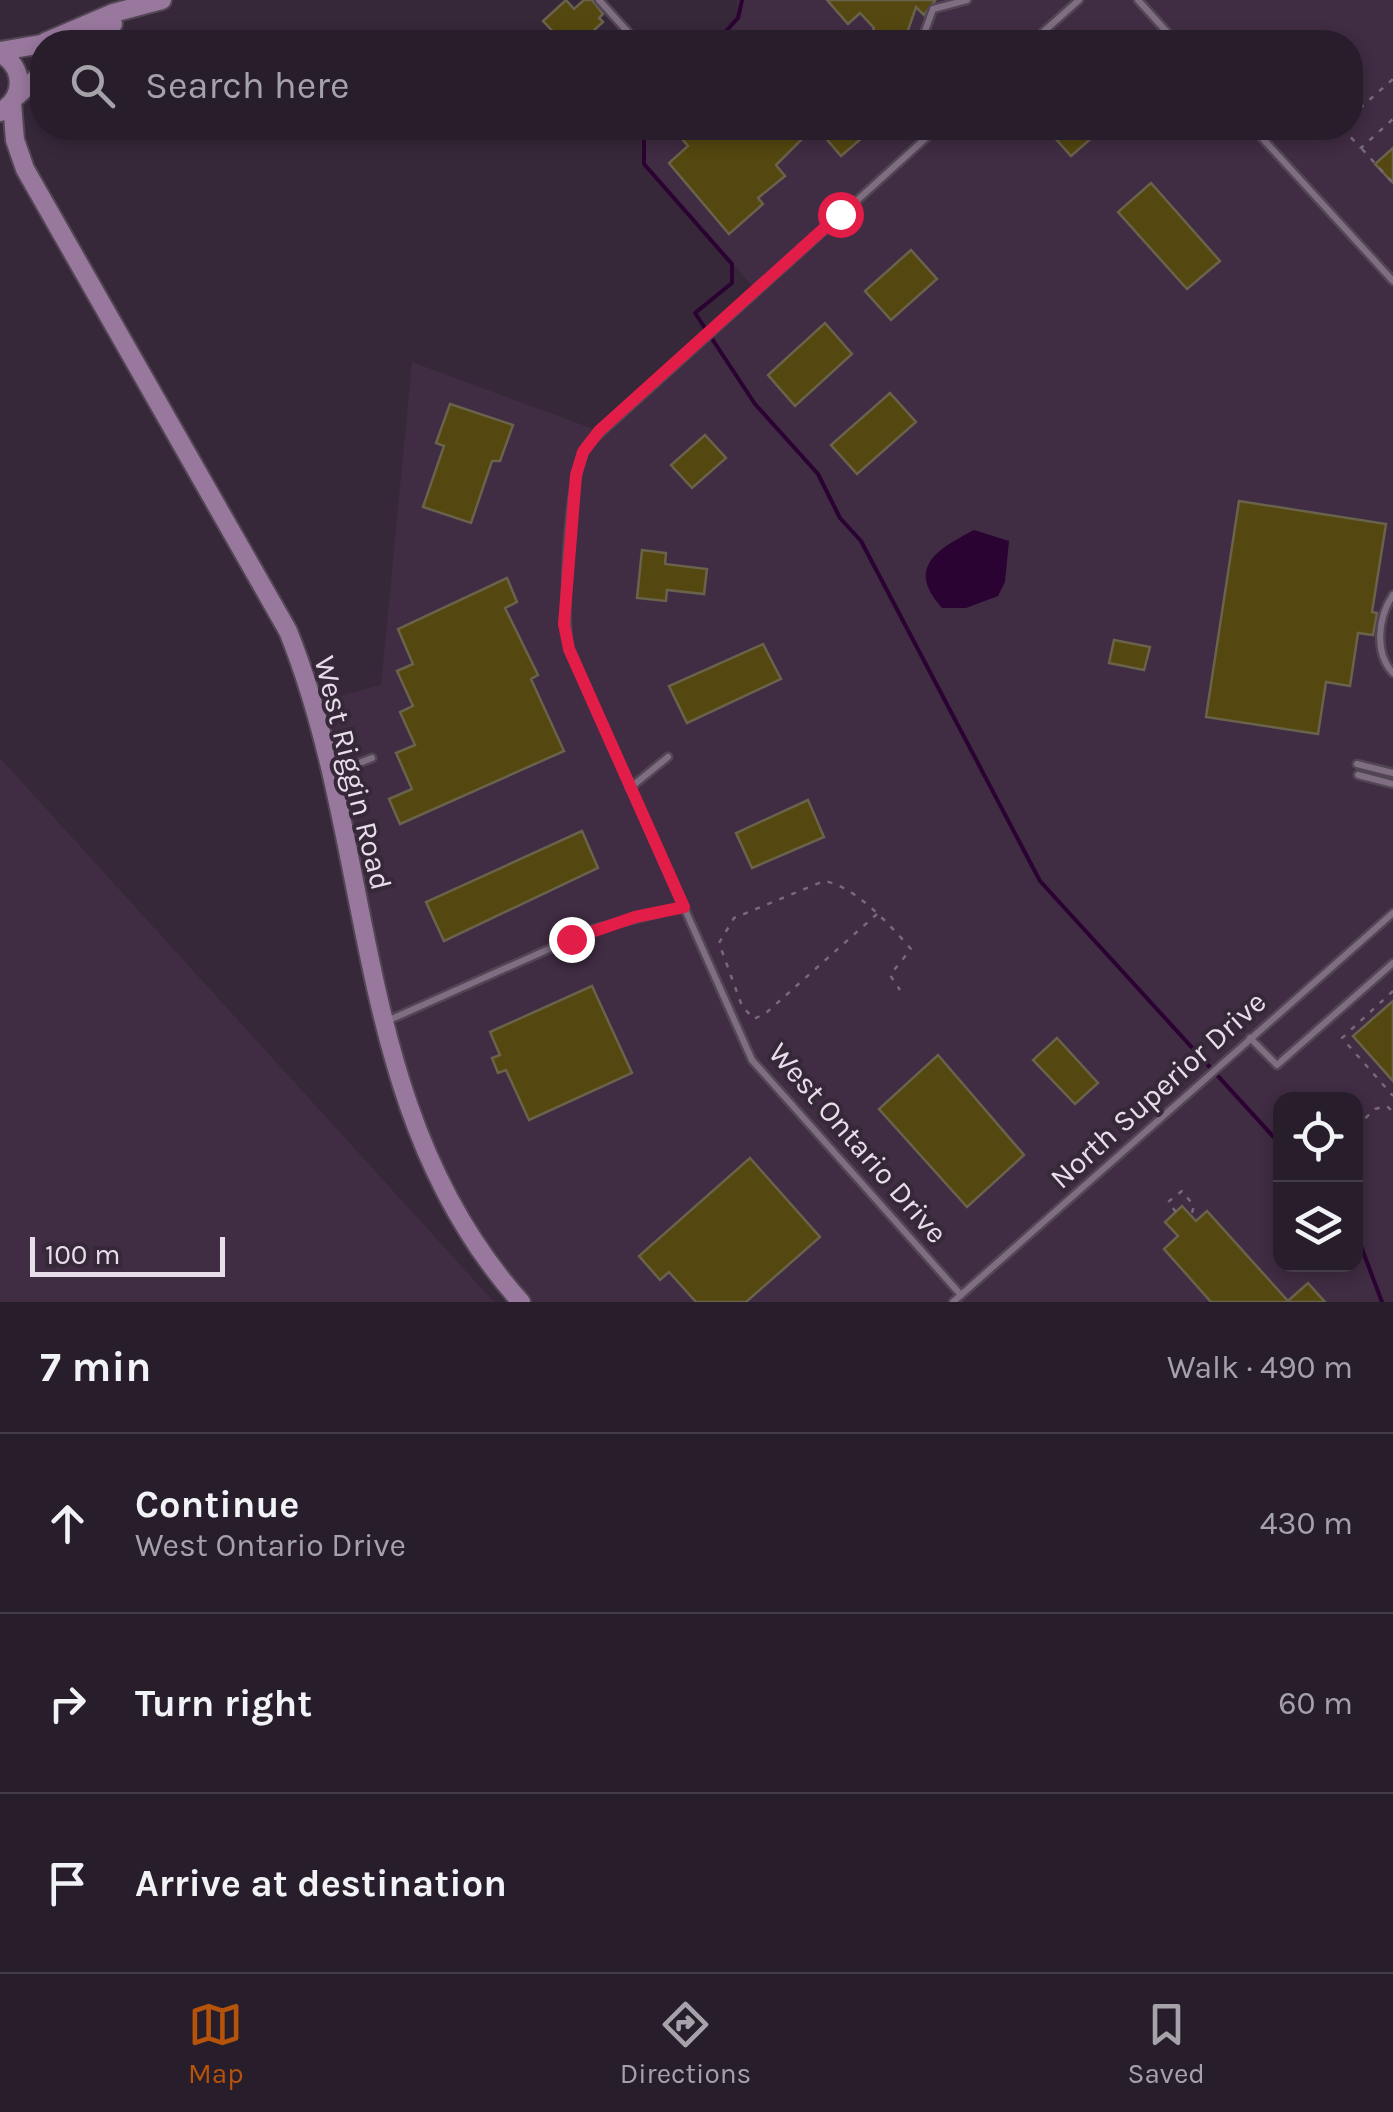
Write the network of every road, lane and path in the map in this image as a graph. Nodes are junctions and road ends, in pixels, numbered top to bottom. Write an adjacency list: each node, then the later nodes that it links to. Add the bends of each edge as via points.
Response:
1 (162, 0): 6 (street)
2 (599, 0): 9 (lane)
3 (967, 0): 10 (lane, via 933,9)
4 (1079, 0): 11 (lane)
5 (1138, 0): 12 (lane)
6 (142, 6): 7 (street); 8 (street)
7 (74, 30)
8 (101, 30)
9 (626, 30)
10 (925, 30)
11 (1045, 30)
12 (1165, 30)
13 (30, 46): 14 (street)
14 (0, 52): 17 (street, West Riggin Road, via 18,73)
15 (1393, 80): 18 (path)
16 (30, 85): 17 (street)
17 (10, 104): 25 (street, West Riggin Road)
18 (1363, 106)
19 (1393, 118): 24 (path)
20 (924, 140): 37 (lane, West Ontario Drive, via 583,452 564,624)
21 (1264, 140): 27 (lane)
22 (1354, 140): 24 (path)
23 (0, 142): 25 (street, West Riggin Road)
24 (1362, 148): 26 (path)
25 (25, 169): 34 (street, West Riggin Road, via 272,598 303,669)
26 (1393, 184)
27 (1393, 281)
28 (1393, 595): 29 (lane, via 1384,611 1380,652)
29 (1393, 673)
30 (668, 757): 37 (lane)
31 (372, 758): 34 (lane)
32 (1357, 764): 33 (lane)
33 (1393, 772)
34 (329, 776): 44 (street, West Riggin Road)
35 (1358, 776): 36 (lane)
36 (1393, 784)
37 (630, 788): 38 (lane, West Ontario Drive)
38 (684, 907): 44 (lane, via 594,929); 53 (lane, West Ontario Drive, via 758,1070)
39 (1393, 913): 45 (lane, North Superior Drive)
40 (876, 914): 40 (path, via 866,901 824,881 734,918 719,942 746,1013 766,1013); 42 (path, via 910,950 890,975)
41 (1393, 963): 45 (lane, via 1277,1066)
42 (900, 990)
43 (1393, 991): 47 (path, via 1342,1038)
44 (384, 1022): 54 (street, West Riggin Road, via 406,1107 440,1186)
45 (1250, 1038): 53 (lane, North Superior Drive)
46 (1373, 1058): 47 (path)
47 (1366, 1066): 48 (path)
48 (1393, 1096)
49 (1393, 1112): 50 (path, via 1375,1109)
50 (1363, 1120)
51 (1176, 1212): 52 (path, via 1168,1202 1182,1191 1194,1206)
52 (1191, 1216)
53 (961, 1295): 55 (lane, North Superior Drive)
54 (521, 1302)
55 (952, 1302)

